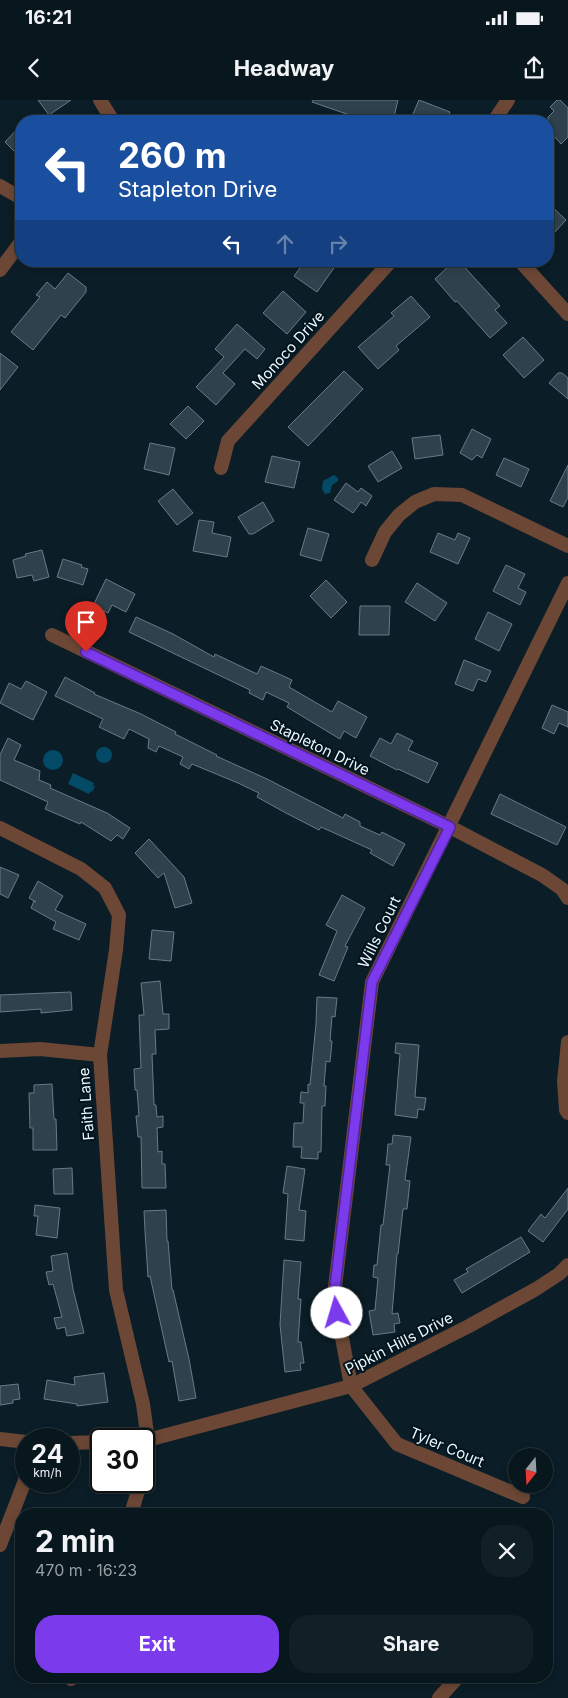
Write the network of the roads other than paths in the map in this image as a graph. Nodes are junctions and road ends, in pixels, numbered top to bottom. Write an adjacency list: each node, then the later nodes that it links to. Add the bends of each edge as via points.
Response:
1 (100, 100): 3 (street)
2 (508, 100): 4 (street)
3 (109, 115)
4 (498, 115)
5 (0, 186): 6 (street)
6 (15, 195)
7 (15, 250): 10 (street)
8 (386, 267): 12 (street, Monoco Drive, via 228,441)
9 (525, 267): 11 (street)
10 (0, 270)
11 (568, 314)
12 (221, 468)
13 (568, 546): 14 (street, via 462,495 434,494 414,502 399,515 385,532)
14 (372, 560)
15 (568, 583): 17 (street, Wills Court)
16 (52, 635): 17 (street, Stapleton Drive)
17 (450, 827): 19 (street, Stapleton Drive, via 542,875 562,889); 25 (street, Wills Court, via 372,982 334,1295)
18 (0, 828): 22 (street, Faith Lane, via 82,869 105,888 119,916)
19 (568, 898)
20 (568, 1042): 23 (street, via 564,1082)
21 (0, 1051): 22 (street, via 40,1049)
22 (100, 1056): 26 (street, Faith Lane, via 116,1290 143,1404)
23 (568, 1113)
24 (565, 1273): 25 (street, Pipkin Hills Drive)
25 (351, 1386): 27 (street, Pipkin Hills Drive); 32 (street, Tyler Court, via 397,1444)
26 (145, 1428)
27 (155, 1439)
28 (0, 1440): 29 (street)
29 (15, 1441)
30 (20, 1493): 34 (street)
31 (137, 1493): 33 (street)
32 (523, 1497)
33 (133, 1508)
34 (0, 1545)
35 (452, 1683): 36 (street)
36 (439, 1698)

